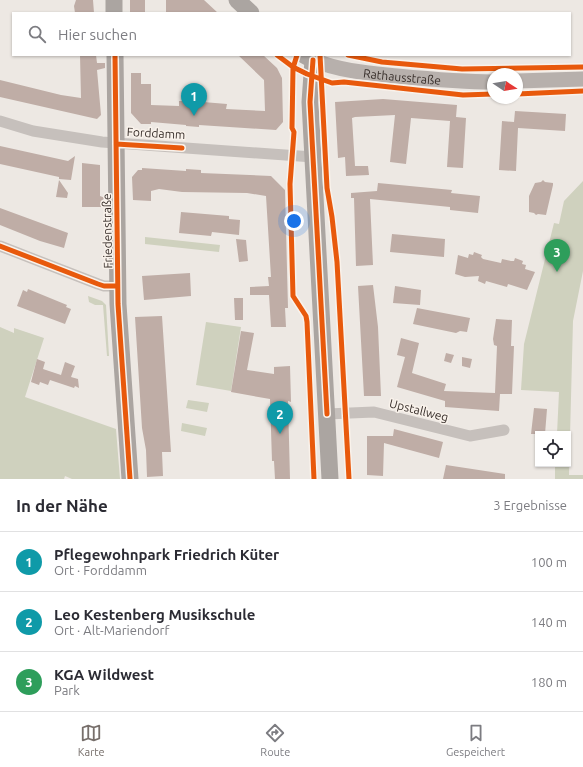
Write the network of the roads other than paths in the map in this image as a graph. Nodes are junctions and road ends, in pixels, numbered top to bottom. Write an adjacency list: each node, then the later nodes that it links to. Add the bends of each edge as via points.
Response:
1 (114, 0): 3 (main road)
2 (237, 0): 4 (main road)
3 (114, 12)
4 (250, 12)
5 (115, 56): 11 (main road, Friedenstraße)
6 (308, 58): 9 (main road, Rathausstraße, via 334,68 358,72); 12 (main road)
7 (583, 80): 8 (main road)
8 (523, 81)
9 (487, 82)
10 (0, 121): 11 (street, Forddamm, via 33,131)
11 (116, 144): 12 (street, Forddamm); 14 (main road, Friedenstraße)
12 (313, 157): 15 (main road)
13 (0, 246): 14 (street, via 98,284)
14 (117, 286): 17 (main road, Friedenstraße)
15 (327, 414): 16 (street, Upstallweg, via 374,412 470,436); 18 (main road)
16 (504, 430)
17 (130, 479)
18 (330, 479)

